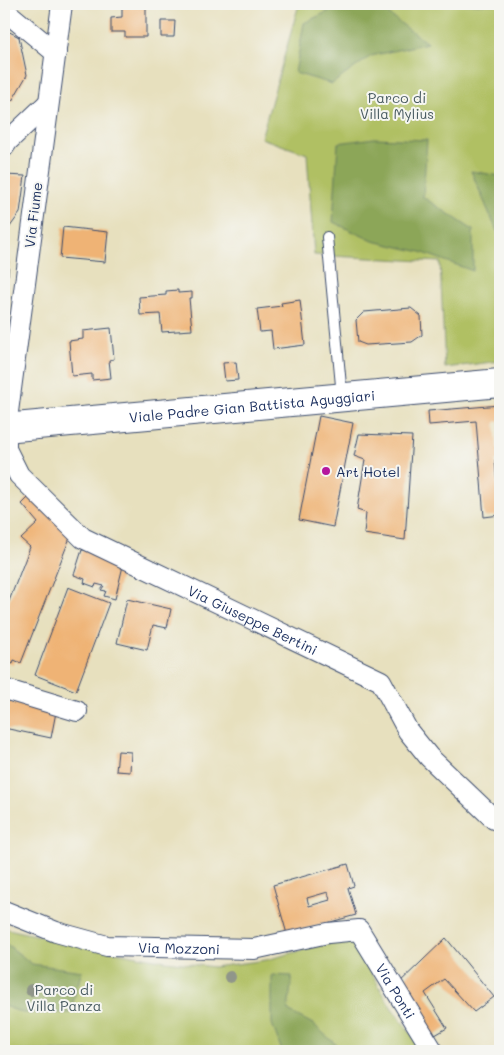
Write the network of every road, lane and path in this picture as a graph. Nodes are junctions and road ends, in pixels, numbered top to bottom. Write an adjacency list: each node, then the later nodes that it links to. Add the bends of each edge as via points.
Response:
1 (62, 4): 3 (street, Via Fiume)
2 (4, 10): 3 (street)
3 (56, 54): 4 (street, Via Fiume)
4 (48, 103): 5 (street); 9 (street, Via Fiume)
5 (4, 147)
6 (327, 237): 8 (lane)
7 (500, 382): 8 (main road, Viale Padre Gian Battista Aguggiari)
8 (342, 397): 9 (main road, Viale Padre Gian Battista Aguggiari)
9 (5, 427): 12 (street, Via Giuseppe Bertini, via 6,449 19,475 83,538 381,681 408,731 429,757)
10 (4, 690): 11 (street)
11 (77, 711)
12 (500, 822)
13 (4, 911): 14 (street, Via Mozzoni, via 56,932 107,946 254,949 328,933)
14 (359, 930): 15 (street, Via Ponti)
15 (433, 1051)

